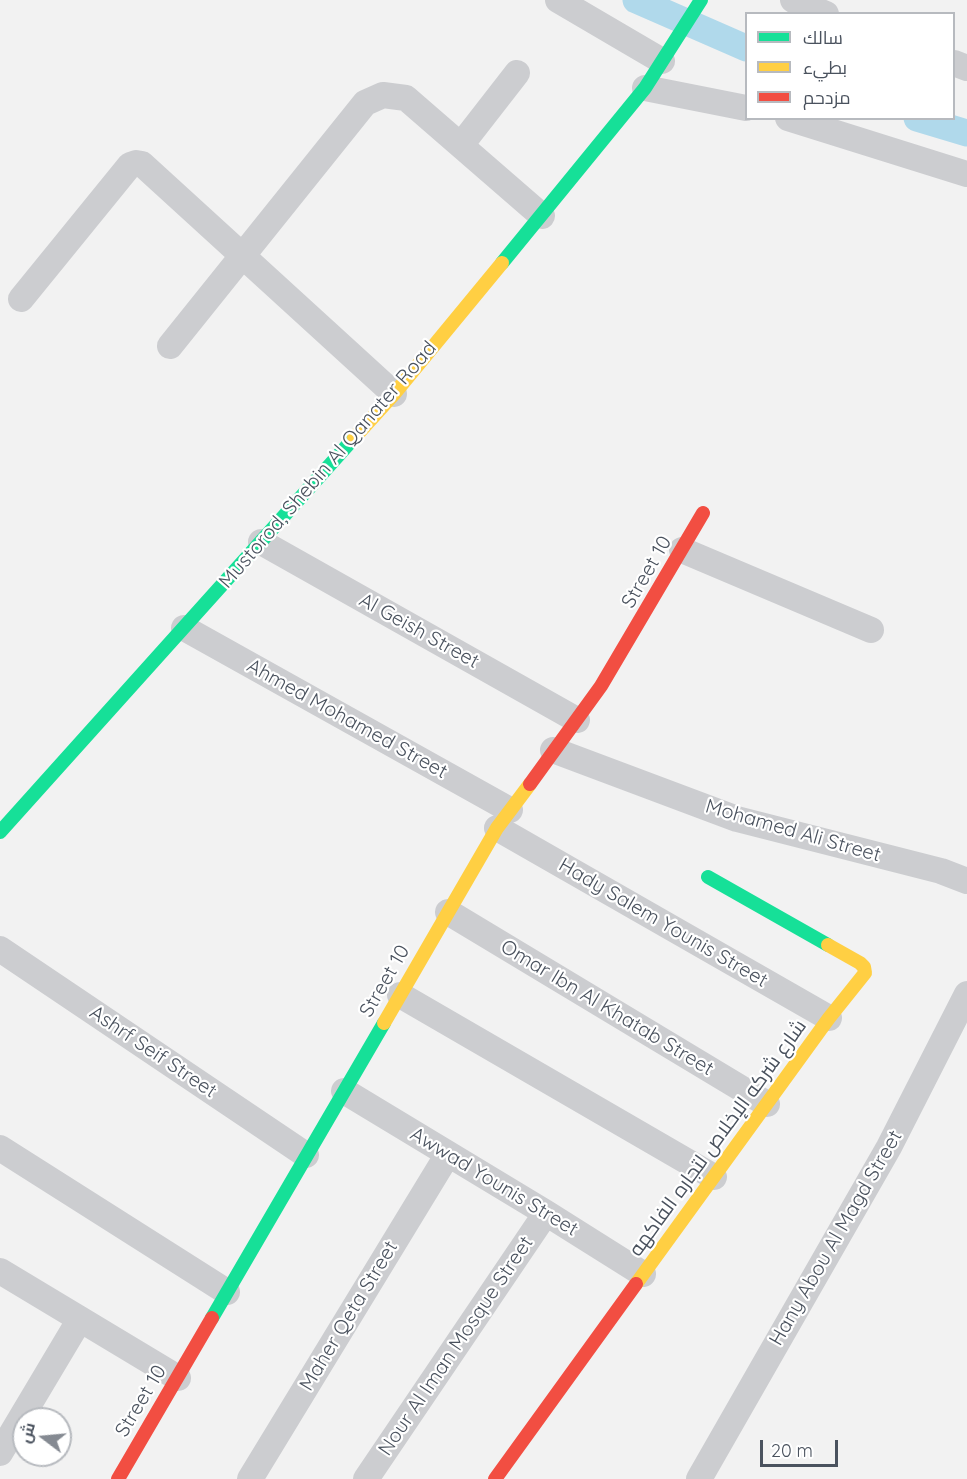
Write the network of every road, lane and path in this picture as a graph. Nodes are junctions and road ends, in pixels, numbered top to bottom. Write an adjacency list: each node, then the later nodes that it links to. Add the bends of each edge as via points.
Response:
1 (558, 0): 5 (street)
2 (701, 0): 5 (street, Mustorod, Shebin Al Qanater Road)
3 (799, 1): 4 (street)
4 (822, 12)
5 (668, 52): 7 (street, Mustorod, Shebin Al Qanater Road)
6 (517, 73): 10 (street)
7 (645, 88): 8 (street); 12 (street, Mustorod, Shebin Al Qanater Road)
8 (745, 108)
9 (794, 120): 11 (street)
10 (461, 146): 12 (street); 13 (street, via 406,98 383,94 365,103)
11 (967, 174)
12 (542, 216): 16 (street, Mustorod, Shebin Al Qanater Road)
13 (242, 256): 14 (street, via 142,164 135,163); 15 (street); 16 (street)
14 (21, 299)
15 (170, 346)
16 (394, 394): 18 (street, Mustorod, Shebin Al Qanater Road)
17 (704, 513): 19 (street, Street 10)
18 (261, 542): 20 (street, Mustorod, Shebin Al Qanater Road); 22 (street, Al Geish Street)
19 (682, 550): 21 (street); 22 (street, Street 10, via 621,655)
20 (184, 628): 24 (street, Ahmed Mohamed Street); 25 (street, Mustorod, Shebin Al Qanater Road)
21 (871, 630)
22 (577, 720): 23 (street, Street 10)
23 (552, 750): 24 (street, Street 10); 27 (street, Mohamed Ali Street, via 737,819)
24 (504, 819): 28 (street, Street 10); 32 (street, Hady Salem Younis Street)
25 (0, 832)
26 (708, 877): 32 (street, شارع شركه الإخلاص لتجاره الفاكهه, via 864,967 863,978)
27 (967, 881)
28 (448, 912): 31 (street, Street 10); 34 (street, Omar Ibn Al Khatab Street)
29 (0, 950): 37 (street, Ashrf Seif Street)
30 (967, 994): 50 (street, Hany Abou Al Magd Street, via 889,1147)
31 (400, 995): 33 (street, Street 10); 38 (street)
32 (829, 1018): 34 (street, شارع شركه الإخلاص لتجاره الفاكهه)
33 (344, 1091): 36 (street, Awwad Younis Street); 37 (street, Street 10)
34 (767, 1104): 38 (street, شارع شركه الإخلاص لتجاره الفاكهه)
35 (0, 1148): 42 (street)
36 (448, 1154): 39 (street, Awwad Younis Street); 47 (street, Maher Qeta Street)
37 (306, 1155): 42 (street, Street 10)
38 (714, 1177): 41 (street, شارع شركه الإخلاص لتجاره الفاكهه)
39 (546, 1213): 41 (street, Awwad Younis Street); 48 (street, Nour Al Iman Mosque Street)
40 (0, 1271): 43 (street)
41 (643, 1274): 49 (street, شارع شركه الإخلاص لتجاره الفاكهه)
42 (227, 1292): 44 (street, Street 10)
43 (81, 1319): 44 (street); 45 (street)
44 (178, 1378): 46 (street, Street 10)
45 (0, 1453)
46 (118, 1479)
47 (249, 1479)
48 (366, 1479)
49 (495, 1479)
50 (699, 1479)

